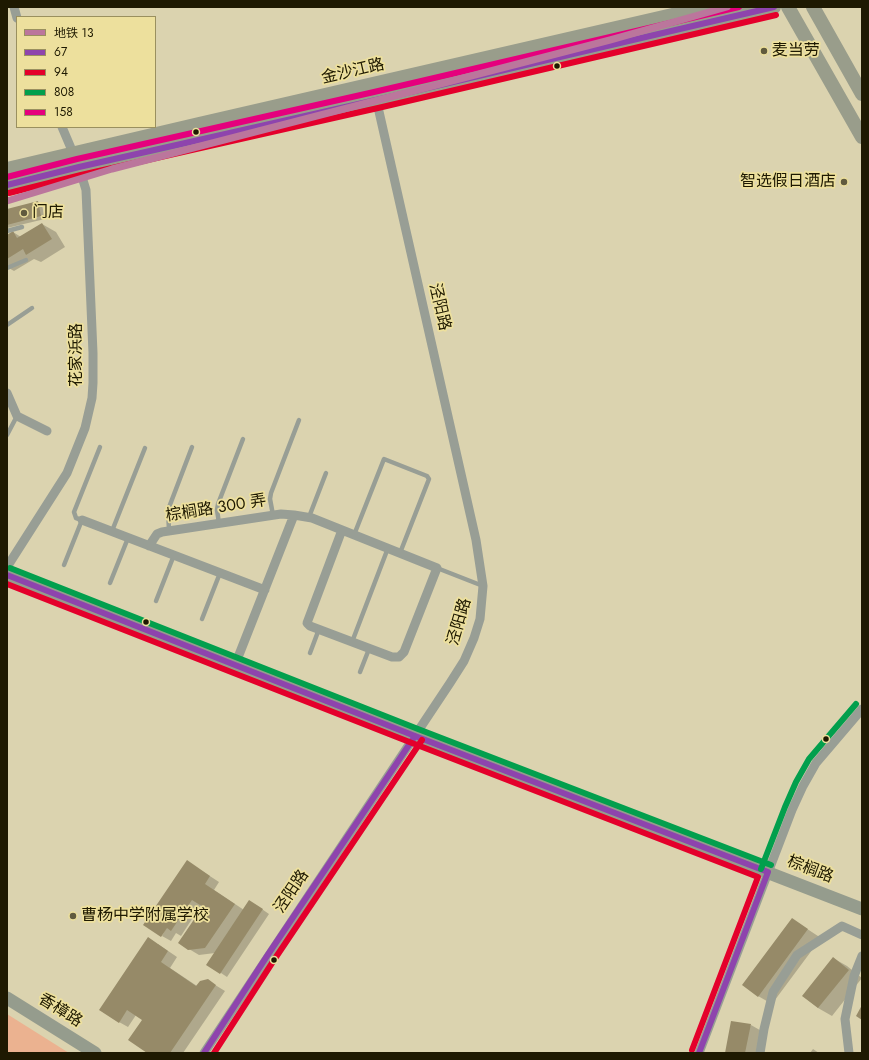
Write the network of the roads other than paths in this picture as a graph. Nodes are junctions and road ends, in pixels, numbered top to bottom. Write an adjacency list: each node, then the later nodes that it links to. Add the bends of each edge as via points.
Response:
1 (707, 7): 5 (main road, 金沙江路)
2 (774, 7): 7 (main road, 金沙江路)
3 (788, 7): 9 (main road)
4 (812, 7): 6 (main road)
5 (373, 85): 7 (street, 泾阳路); 10 (main road, 金沙江路)
6 (862, 94)
7 (376, 100): 11 (main road, 金沙江路); 50 (street, 泾阳路, via 476,540)
8 (62, 128): 10 (street, 花家浜路)
9 (862, 137)
10 (74, 153): 11 (street, 花家浜路); 12 (main road, 金沙江路)
11 (79, 167): 13 (main road, 金沙江路); 45 (street, 花家浜路, via 86,190 93,353 92,398 85,428 67,472)
12 (7, 169)
13 (7, 185)
14 (22, 227): 15 (lane)
15 (7, 231)
16 (26, 260): 17 (lane)
17 (7, 268)
18 (32, 308): 19 (lane)
19 (7, 325)
20 (7, 393): 21 (street)
21 (17, 416): 23 (street); 24 (lane)
22 (299, 420): 30 (lane, via 271,493)
23 (47, 431)
24 (7, 435)
25 (243, 439): 34 (lane, via 218,504)
26 (100, 447): 33 (lane, via 74,512 76,518)
27 (145, 448): 37 (lane)
28 (192, 448): 35 (lane, via 168,510)
29 (326, 473): 32 (lane)
30 (273, 515): 31 (street, 棕榈路 300 弄); 34 (street, 棕榈路 300 弄)
31 (294, 515): 32 (street, 棕榈路 300 弄); 51 (street)
32 (309, 517): 36 (street, 棕榈路 300 弄)
33 (82, 520): 37 (street); 44 (lane)
34 (219, 523): 35 (street, 棕榈路 300 弄)
35 (169, 530): 40 (street, 棕榈路 300 弄, via 157,534)
36 (342, 530): 38 (street, 棕榈路 300 弄); 54 (street, via 307,624)
37 (112, 531): 39 (street)
38 (354, 535): 41 (street, 棕榈路 300 弄); 42 (lane, via 384,459 428,476)
39 (128, 538): 40 (street); 49 (lane)
40 (149, 546): 43 (street)
41 (388, 548): 42 (street, 棕榈路 300 弄); 55 (lane)
42 (400, 553): 46 (street, 棕榈路 300 弄)
43 (174, 555): 47 (street); 52 (lane)
44 (64, 565)
45 (7, 567)
46 (437, 568): 50 (lane); 56 (street, via 404,652 399,657 392,657)
47 (220, 573): 51 (street); 53 (lane)
48 (7, 575): 58 (street, 棕榈路)
49 (110, 583)
50 (483, 586): 61 (street, 泾阳路, via 480,619 474,638 464,660)
51 (265, 590): 58 (street)
52 (156, 601)
53 (202, 619)
54 (319, 629): 55 (street); 57 (lane)
55 (352, 642): 56 (street)
56 (369, 649): 59 (lane)
57 (310, 653)
58 (235, 665): 61 (street, 棕榈路)
59 (360, 672)
60 (862, 709): 62 (street, via 816,763 792,810)
61 (415, 736): 62 (street, 棕榈路); 68 (street, 泾阳路)
62 (768, 872): 63 (street, 棕榈路); 69 (street)
63 (862, 909)
64 (862, 935): 70 (street, via 842,926 797,955 773,992)
65 (862, 956): 71 (street, via 854,976 845,1019)
66 (7, 998): 67 (street, 香樟路)
67 (95, 1053)
68 (204, 1053)
69 (699, 1053)
70 (760, 1053)
71 (849, 1053)

